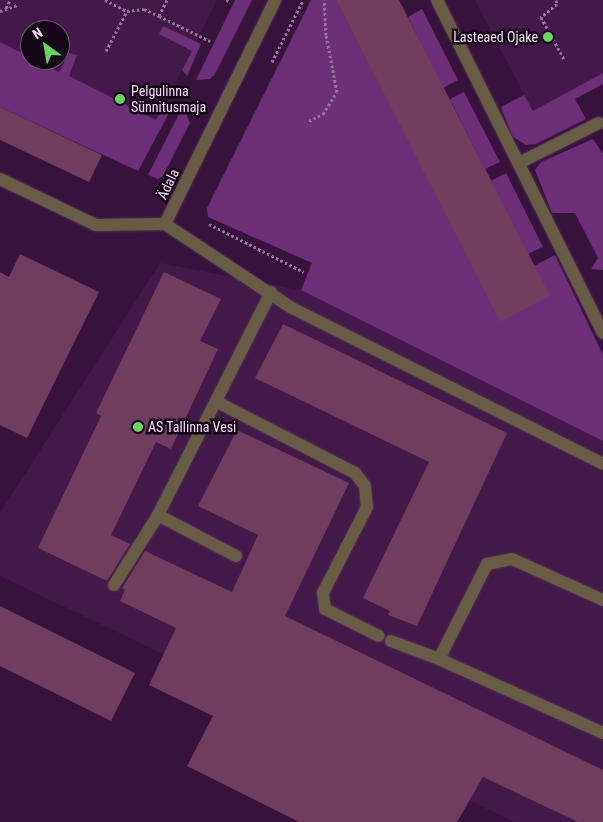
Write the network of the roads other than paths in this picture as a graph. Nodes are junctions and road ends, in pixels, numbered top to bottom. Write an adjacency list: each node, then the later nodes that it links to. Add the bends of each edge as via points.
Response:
1 (275, 0): 6 (street, Ädala)
2 (437, 0): 4 (street)
3 (602, 125): 4 (street)
4 (519, 163): 8 (street)
5 (0, 180): 6 (street, via 96,225)
6 (165, 224): 7 (street)
7 (271, 292): 9 (street); 10 (street, via 292,308)
8 (603, 333)
9 (217, 402): 11 (street); 15 (street, via 355,473 365,486 367,507 323,593 325,609)
10 (603, 464)
11 (158, 515): 12 (street); 13 (street)
12 (236, 556)
13 (114, 584)
14 (603, 600): 17 (street, via 512,559 487,564)
15 (379, 636)
16 (391, 641): 17 (street)
17 (439, 659): 18 (street)
18 (603, 733)

